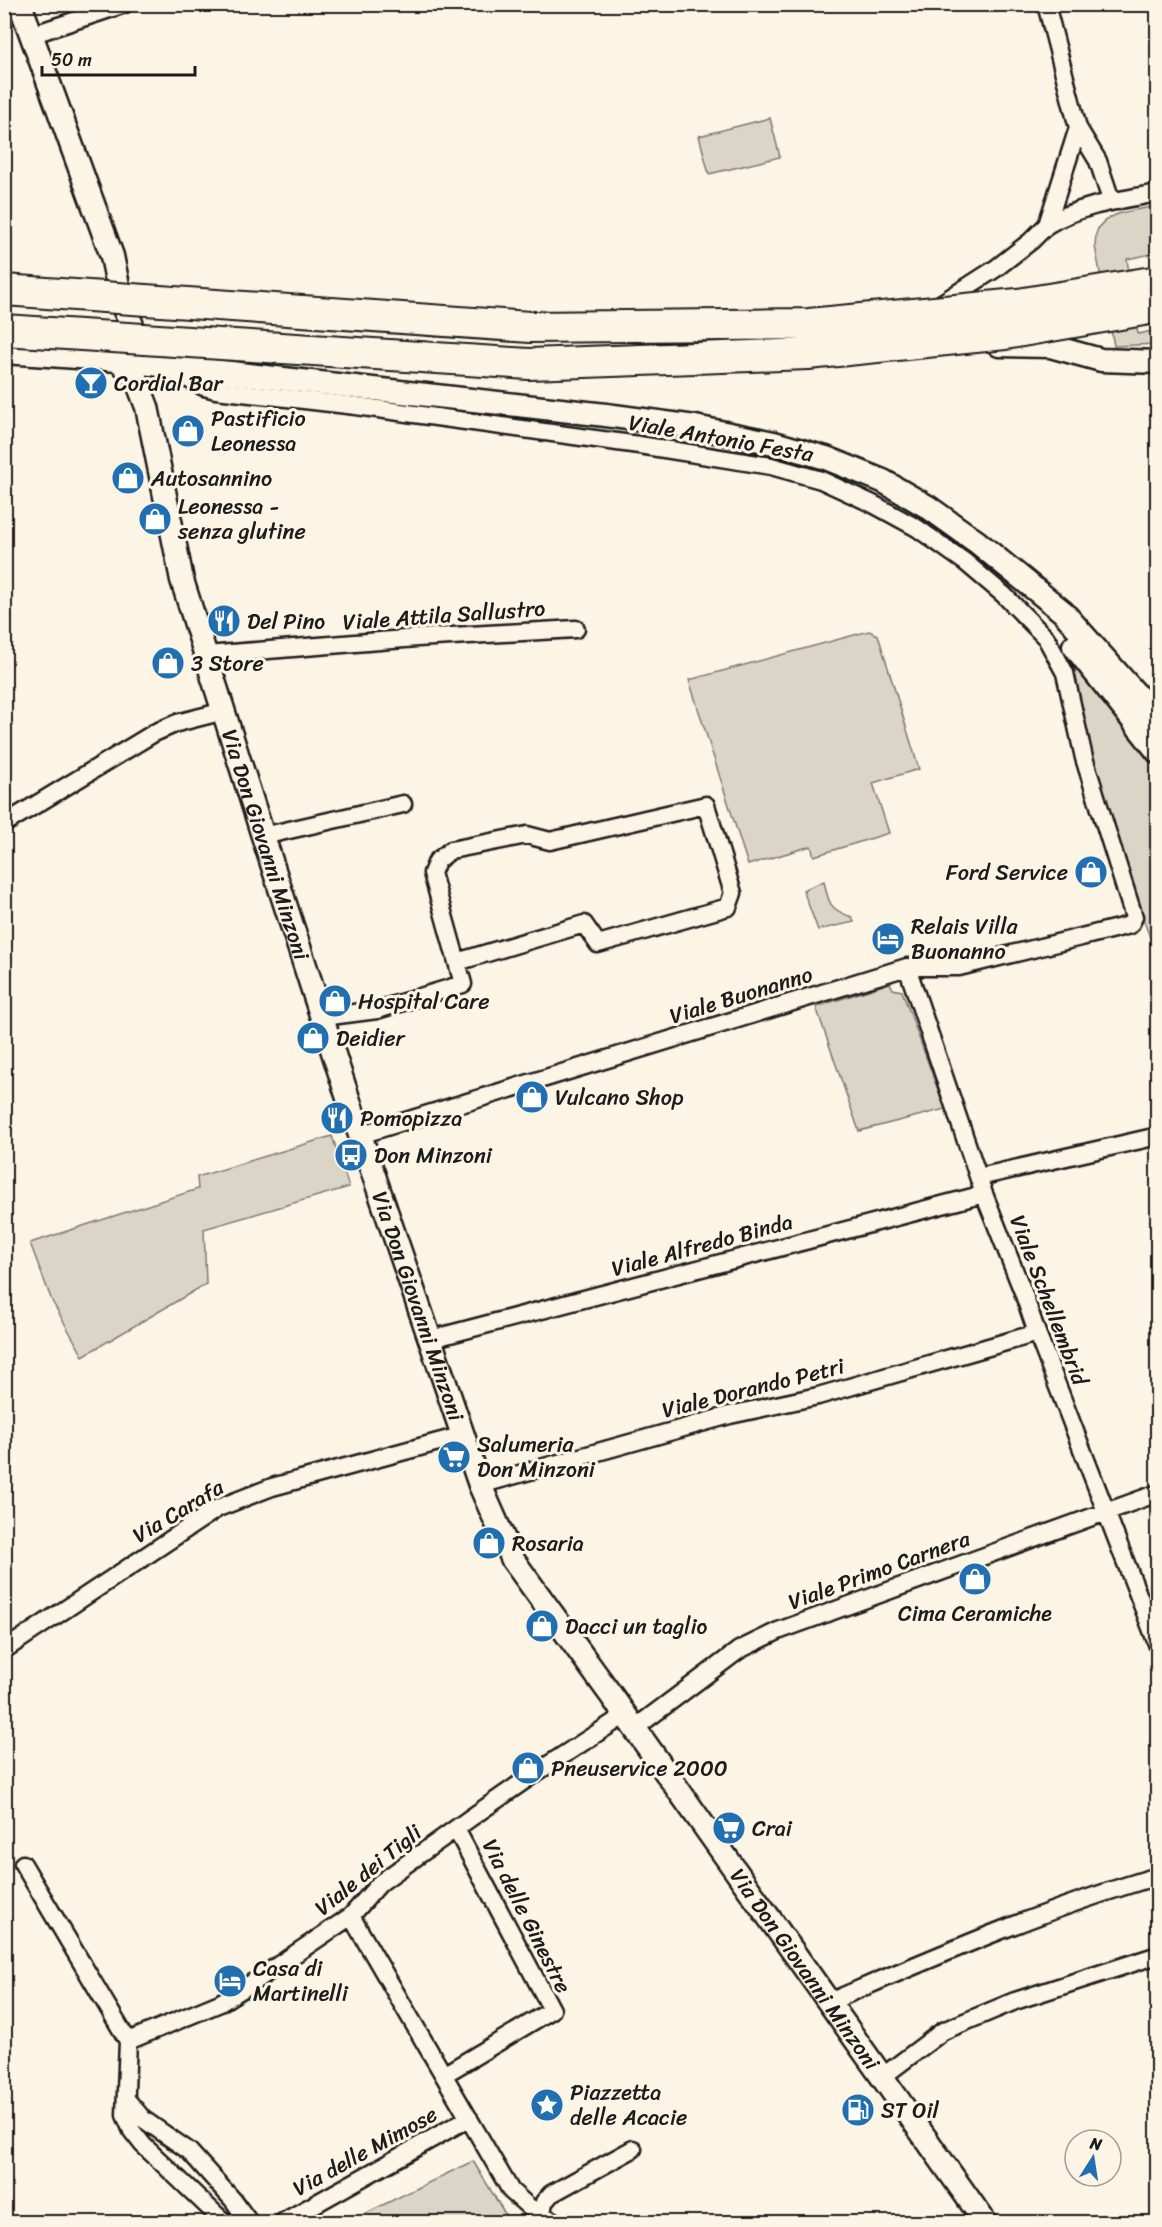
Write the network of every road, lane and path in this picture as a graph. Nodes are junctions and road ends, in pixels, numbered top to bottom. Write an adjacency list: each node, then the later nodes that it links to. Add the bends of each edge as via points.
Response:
1 (20, 4): 4 (street)
2 (125, 4): 4 (street)
3 (1046, 4): 5 (street)
4 (31, 35): 11 (street, via 112,256)
5 (1078, 128): 7 (street, via 1098,161 1110,197); 8 (street)
6 (1158, 193): 7 (street)
7 (1118, 201): 8 (street, via 1069,213)
8 (1047, 225): 13 (street, via 995,269)
9 (4, 290): 12 (highway, bridge, via 530,327 809,324 1153,295 1005,334 808,354 530,364)
10 (4, 316): 11 (street)
11 (122, 318): 13 (street, via 531,352 810,347)
12 (4, 330)
13 (883, 340): 16 (street, via 1050,346 1101,360)
14 (4, 352): 15 (street)
15 (120, 361): 17 (street); 18 (street, Via Don Giovanni Minzoni, via 137,381)
16 (1158, 362)
17 (159, 365): 18 (street, Via Don Giovanni Minzoni); 19 (street, via 606,415 774,443 883,481 928,507); 28 (street, Viale Antonio Festa, via 216,390 583,437 771,466 821,480 917,528 1004,595 1046,638 1065,673 1084,758)
18 (147, 406): 21 (street, Via Don Giovanni Minzoni, via 182,580)
19 (1020, 576): 23 (street, via 1063,612); 24 (street)
20 (576, 629): 21 (street, Viale Attila Sallustro)
21 (206, 655): 22 (street, Via Don Giovanni Minzoni)
22 (224, 711): 26 (street, via 154,733); 27 (street, Via Don Giovanni Minzoni)
23 (1158, 719)
24 (1158, 752)
25 (403, 804): 27 (street)
26 (4, 824)
27 (263, 836): 31 (street, Via Don Giovanni Minzoni)
28 (1134, 917): 30 (street, Viale Buonanno, via 1130,925 959,967)
29 (457, 962): 29 (street, via 584,924 598,944 728,908 733,893 706,805 550,841 526,835 451,850 437,861 432,873); 31 (street, via 463,984 377,1010)
30 (907, 967): 32 (street, Viale Buonanno); 34 (street, Viale Schellembrid)
31 (323, 1017): 32 (street, Via Don Giovanni Minzoni)
32 (360, 1135): 37 (street, Via Don Giovanni Minzoni)
33 (1158, 1136): 34 (street)
34 (979, 1177): 35 (street, Viale Schellembrid)
35 (984, 1194): 36 (street, Viale Schellembrid); 37 (street, Viale Alfredo Binda)
36 (1037, 1333): 39 (street, Viale Dorando Petri, via 818,1396 730,1415); 41 (street, Viale Schellembrid)
37 (431, 1339): 38 (street, Via Don Giovanni Minzoni)
38 (464, 1436): 39 (street, Via Don Giovanni Minzoni); 43 (street, Via Carafa, via 272,1487 218,1508)
39 (480, 1485): 44 (street, Via Don Giovanni Minzoni, via 513,1560)
40 (1158, 1492): 41 (street, Viale Primo Carnera)
41 (1107, 1511): 42 (street, Viale Schellembrid); 44 (street, Viale Primo Carnera, via 777,1631 739,1650)
42 (1158, 1646)
43 (4, 1650)
44 (630, 1722): 45 (street, Viale dei Tigli, via 531,1776); 50 (street, Via Don Giovanni Minzoni)
45 (456, 1830): 48 (street, Viale dei Tigli, via 381,1883); 52 (street, Via delle Ginestre, via 552,2010)
46 (23, 1864): 51 (street)
47 (1158, 1876): 50 (street, via 1024,1921)
48 (351, 1916): 51 (street, Viale dei Tigli, via 220,2003); 52 (street)
49 (1158, 1954): 53 (street, via 1015,2001 943,2031)
50 (829, 2002): 53 (street, Via Don Giovanni Minzoni)
51 (128, 2042): 54 (street)
52 (445, 2074): 55 (street)
53 (882, 2077): 61 (street, Via Don Giovanni Minzoni)
54 (126, 2099): 58 (street, via 125,2115 132,2132); 59 (street, via 143,2119 189,2151)
55 (469, 2118): 57 (street, via 511,2191); 60 (street, Via delle Mimose)
56 (633, 2149): 57 (street, via 551,2194 544,2202)
57 (549, 2218)
58 (224, 2223)
59 (249, 2223)
60 (284, 2223)
61 (985, 2223)

